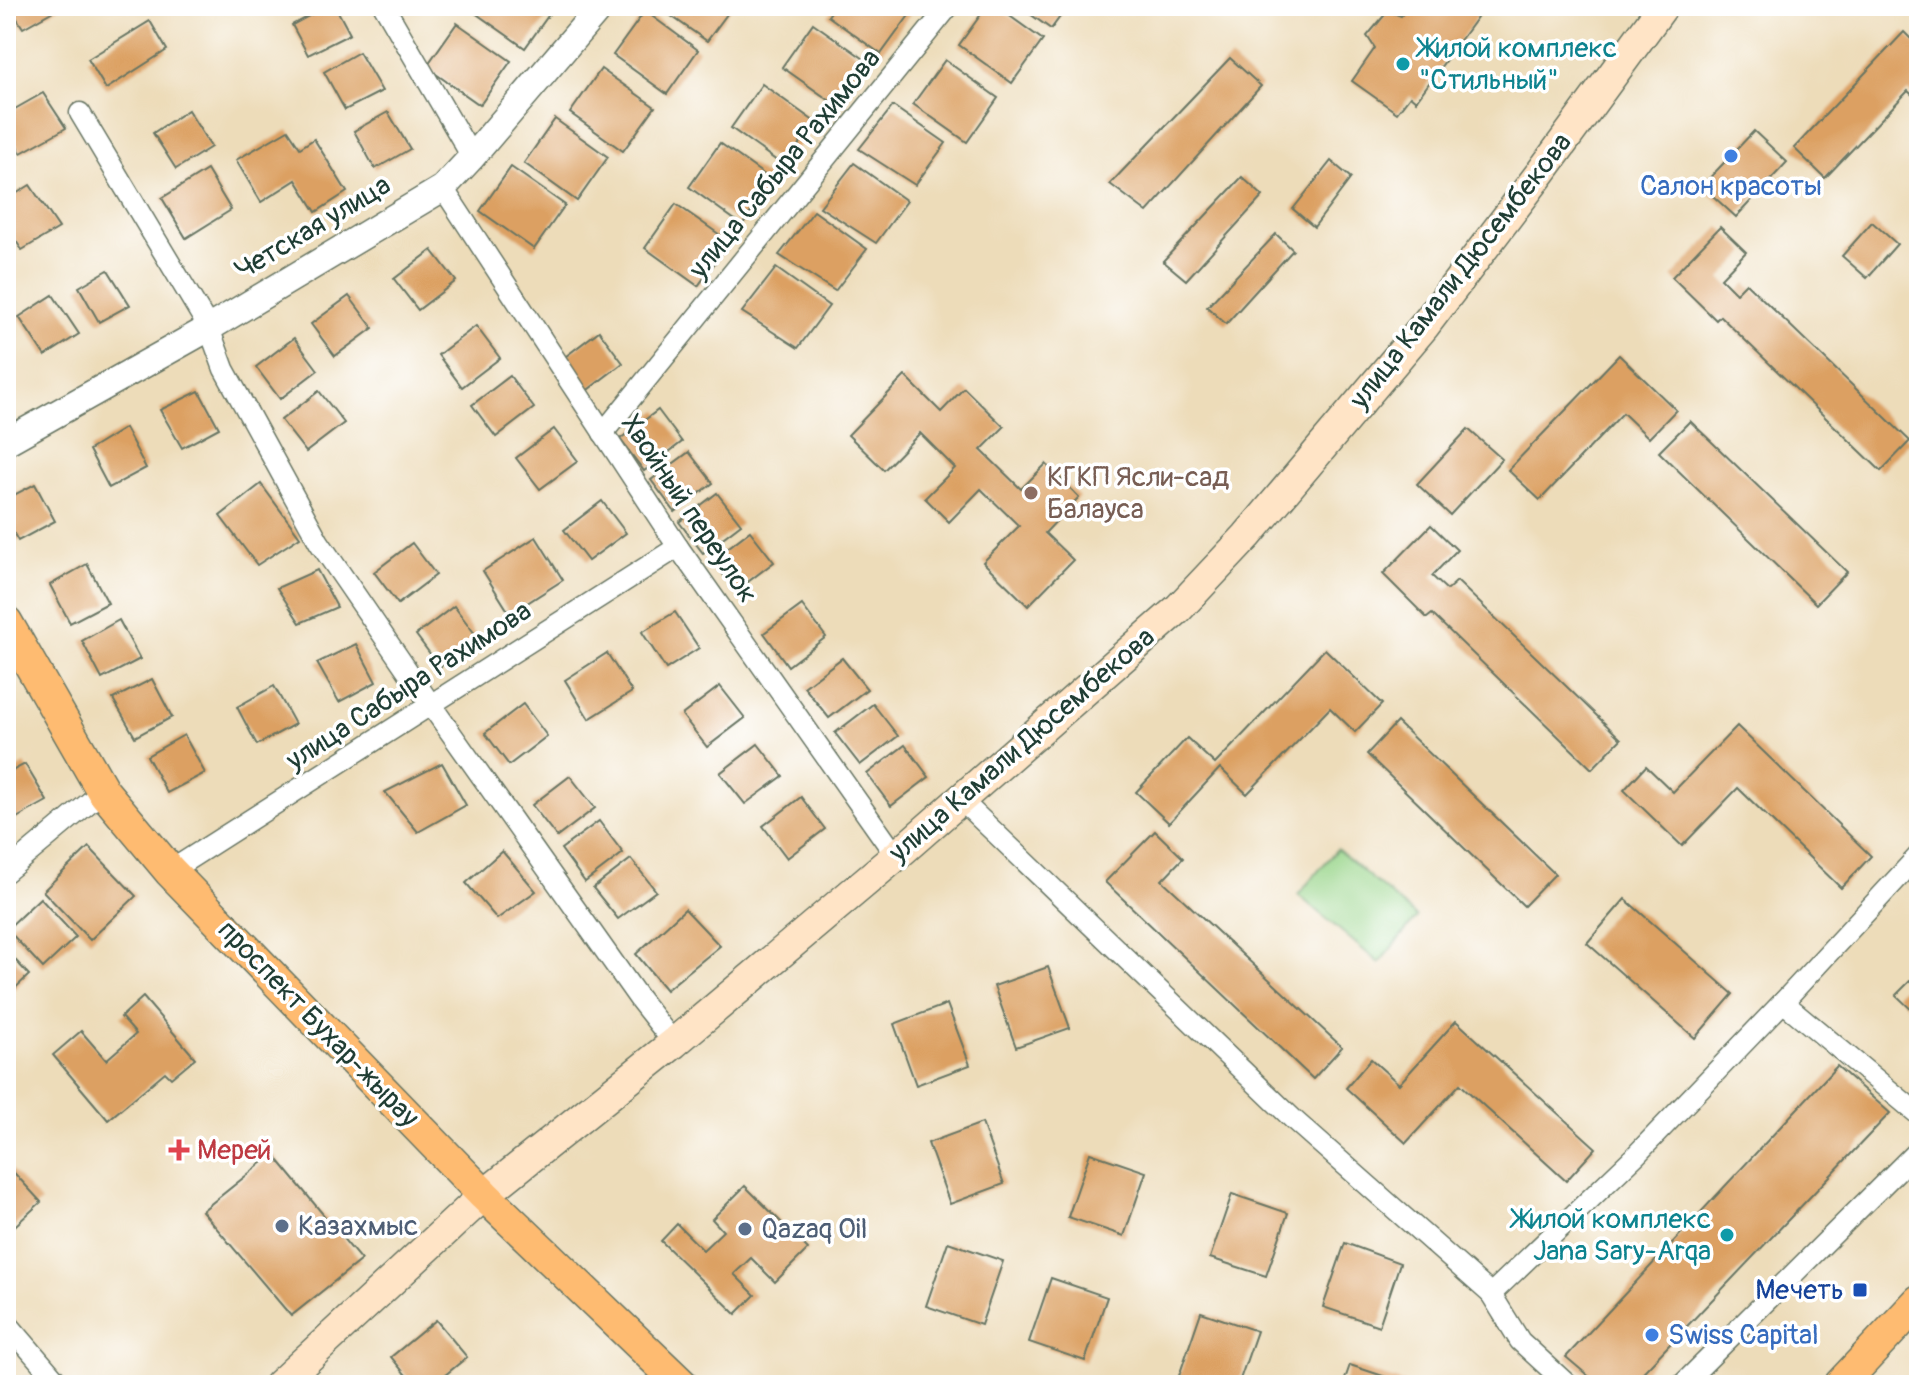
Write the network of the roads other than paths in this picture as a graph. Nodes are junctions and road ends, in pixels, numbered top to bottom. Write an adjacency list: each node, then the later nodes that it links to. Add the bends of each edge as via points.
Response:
1 (384, 6): 6 (street)
2 (601, 6): 6 (street, Четская улица)
3 (949, 6): 9 (street, улица Сабыра Рахимова)
4 (1663, 6): 15 (main road, улица Камали Дюсембекова, via 1425,325 1247,536 1178,609)
5 (80, 113): 8 (street)
6 (472, 157): 7 (street, Четская улица)
7 (443, 188): 8 (street, Четская улица); 9 (street, Хвойный переулок)
8 (209, 328): 10 (street, Четская улица); 13 (street, via 224,369 319,542)
9 (603, 433): 11 (street, Хвойный переулок)
10 (6, 442)
11 (678, 547): 13 (street, улица Сабыра Рахимова); 17 (street, Хвойный переулок)
12 (6, 622): 14 (main road, проспект Бухар-жырау)
13 (431, 705): 18 (street, улица Сабыра Рахимова); 21 (street)
14 (103, 791): 18 (main road, проспект Бухар-жырау); 19 (street)
15 (961, 800): 17 (main road, улица Камали Дюсембекова); 25 (street, via 1294,1120)
16 (1919, 855): 20 (street)
17 (896, 856): 21 (main road, улица Камали Дюсембекова)
18 (170, 871): 24 (main road, проспект Бухар-жырау)
19 (6, 872)
20 (1783, 1002): 22 (street); 25 (street, via 1636,1155)
21 (674, 1043): 24 (main road, улица Камали Дюсембекова)
22 (1919, 1115)
23 (1919, 1149): 32 (street)
24 (484, 1195): 29 (main road, улица Камали Дюсембекова); 30 (main road, проспект Бухар-жырау)
25 (1491, 1294): 31 (street, via 1520,1341)
26 (1919, 1301): 33 (main road)
27 (6, 1322): 28 (street)
28 (60, 1385)
29 (279, 1385)
30 (682, 1385)
31 (1568, 1385)
32 (1682, 1385)
33 (1840, 1385)

